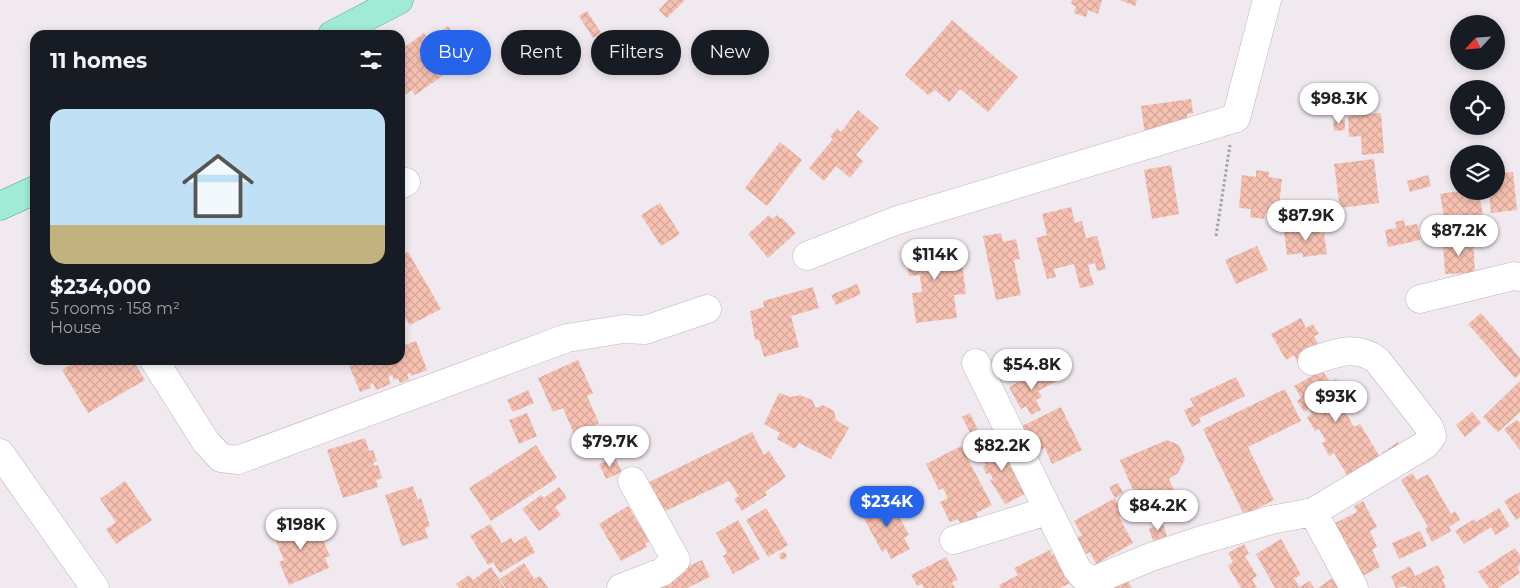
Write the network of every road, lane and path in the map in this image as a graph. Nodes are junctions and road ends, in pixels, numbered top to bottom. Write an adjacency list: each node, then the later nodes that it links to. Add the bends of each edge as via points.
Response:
1 (399, 0): 3 (main road)
2 (1266, 0): 4 (street)
3 (342, 30)
4 (1236, 118): 7 (path, via 1228,150); 8 (street, via 895,221)
5 (30, 192): 6 (main road)
6 (0, 206)
7 (1216, 236)
8 (807, 256)
9 (1520, 277): 10 (street)
10 (1420, 299)
11 (707, 310): 14 (street, via 645,330 624,329 566,338 238,460 221,458 206,442)
12 (1312, 361): 18 (street, via 1349,349 1366,352 1377,360 1424,419 1432,436 1425,445)
13 (976, 363): 17 (street)
14 (157, 365)
15 (0, 453): 20 (street)
16 (632, 481): 21 (street, via 676,560 662,572)
17 (1047, 511): 18 (street, via 1077,569 1083,576 1095,580 1199,541 1271,520); 19 (street)
18 (1313, 512): 22 (street)
19 (954, 540)
20 (95, 588)
21 (621, 588)
22 (1354, 588)

